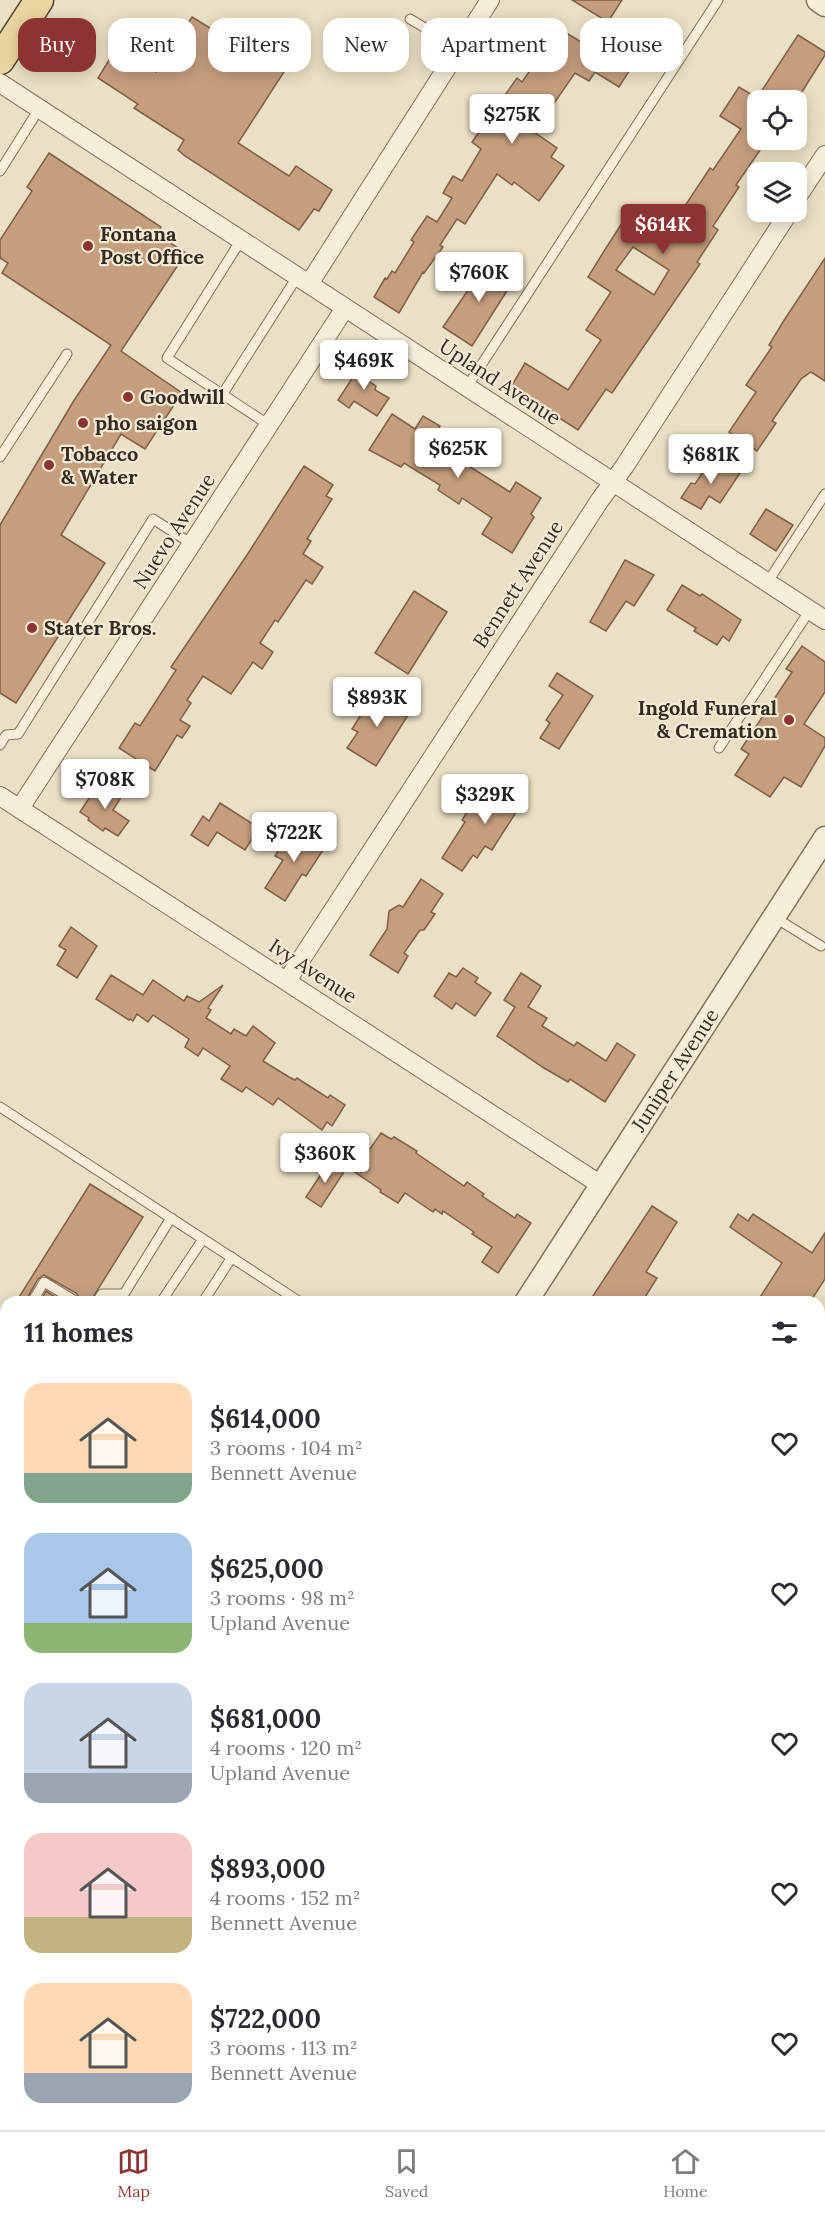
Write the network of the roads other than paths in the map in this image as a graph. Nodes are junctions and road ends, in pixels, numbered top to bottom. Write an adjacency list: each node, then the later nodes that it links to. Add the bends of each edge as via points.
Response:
1 (39, 0): 9 (main road)
2 (490, 0): 6 (street)
3 (718, 0): 21 (lane)
4 (818, 0): 5 (street)
5 (825, 5)
6 (478, 18)
7 (410, 19): 8 (lane)
8 (421, 26)
9 (0, 60)
10 (443, 72): 18 (street)
11 (0, 83): 12 (street, Upland Avenue)
12 (39, 109): 14 (lane); 17 (street, Upland Avenue)
13 (825, 155): 15 (street)
14 (0, 171)
15 (807, 182)
16 (783, 222): 25 (street, Bennett Avenue)
17 (241, 240): 18 (street, Upland Avenue); 22 (lane, via 167,358)
18 (303, 280): 19 (street, Upland Avenue); 22 (lane)
19 (345, 308): 21 (street, Upland Avenue); 23 (street, Nuevo Avenue)
20 (67, 354): 24 (lane)
21 (467, 387): 25 (street, Upland Avenue)
22 (222, 395): 23 (lane)
23 (269, 425): 27 (street, Nuevo Avenue)
24 (0, 457)
25 (614, 483): 28 (street, Upland Avenue); 37 (street, Bennett Avenue)
26 (825, 494): 28 (lane)
27 (192, 544): 30 (lane, via 153,519 18,734 6,735); 33 (street, Nuevo Avenue)
28 (767, 583): 29 (street, Upland Avenue)
29 (817, 615): 31 (lane)
30 (0, 745)
31 (719, 748)
32 (0, 795): 33 (street, Ivy Avenue)
33 (20, 808): 37 (street, Ivy Avenue)
34 (825, 838): 35 (street, Juniper Avenue)
35 (774, 917): 36 (lane); 39 (street, Juniper Avenue)
36 (821, 946)
37 (287, 981): 39 (street, Ivy Avenue)
38 (0, 1107): 40 (lane)
39 (602, 1185): 49 (street, Juniper Avenue)
40 (171, 1218): 41 (lane); 45 (lane, via 124,1294)
41 (203, 1239): 42 (lane); 46 (lane)
42 (232, 1257): 47 (lane); 48 (lane)
43 (36, 1296): 44 (lane, via 44,1282)
44 (67, 1296)
45 (101, 1296)
46 (165, 1296)
47 (207, 1296)
48 (291, 1296)
49 (530, 1296)

